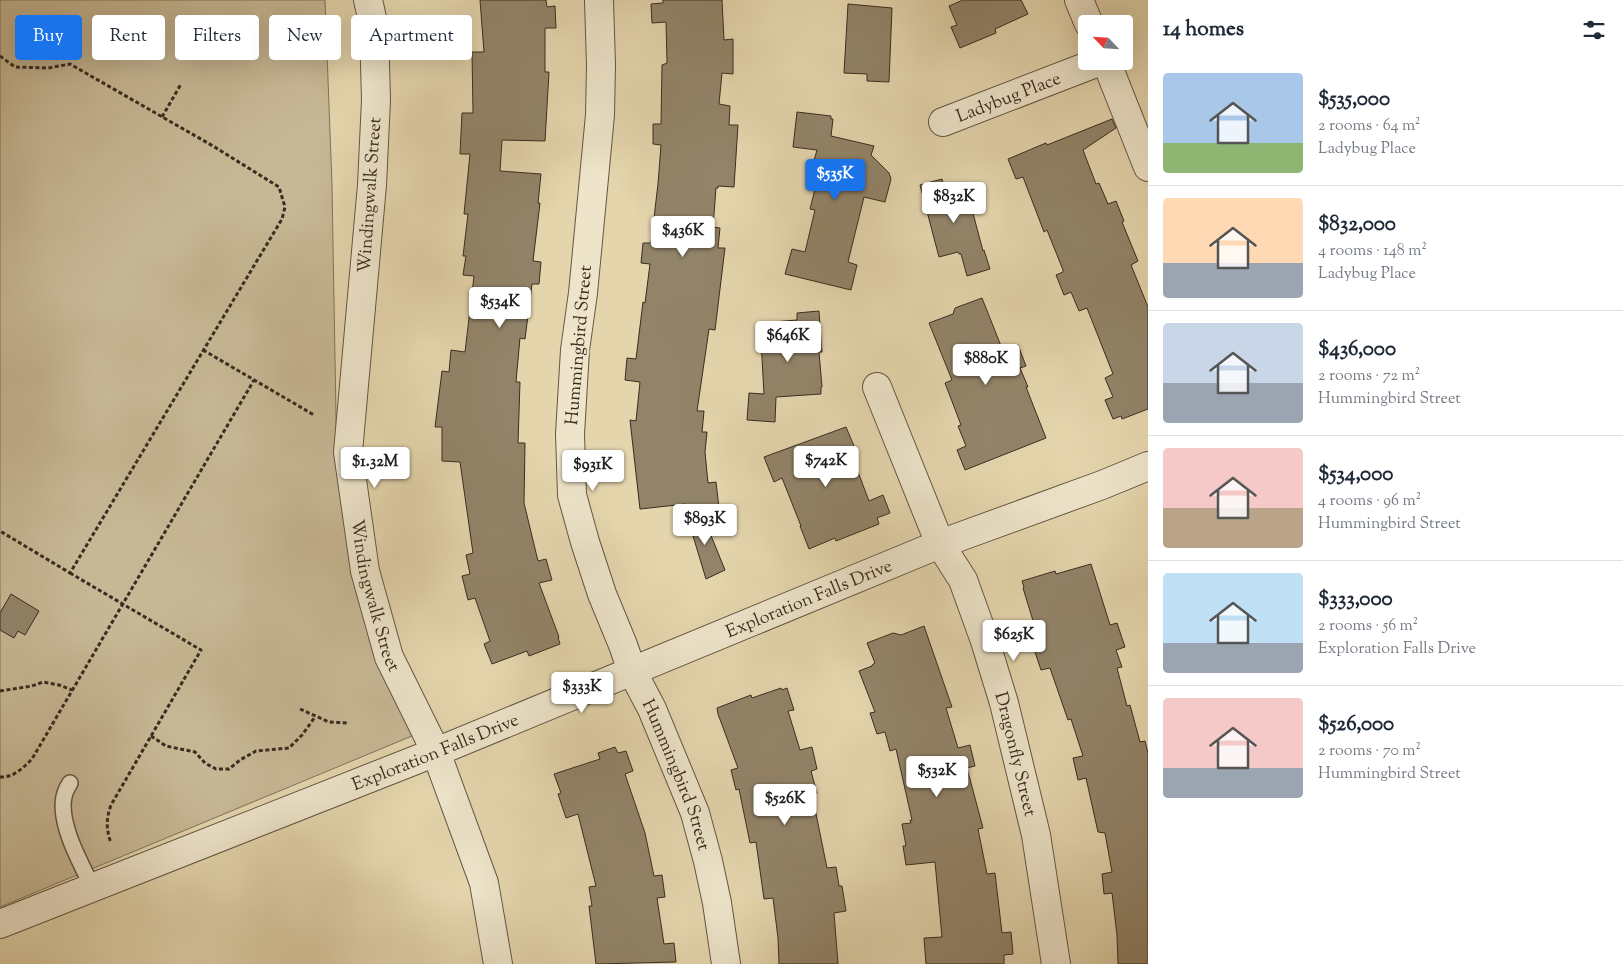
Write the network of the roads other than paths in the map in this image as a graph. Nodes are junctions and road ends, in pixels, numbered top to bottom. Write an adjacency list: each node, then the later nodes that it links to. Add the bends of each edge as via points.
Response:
1 (368, 0): 13 (street, Windingwalk Street, via 374,27 376,100 372,185 348,452 364,571 389,657)
2 (599, 0): 12 (street, Hummingbird Street, via 600,115 575,350 570,434 572,494 585,542)
3 (1079, 0): 4 (street)
4 (1086, 15)
5 (1079, 70): 7 (street, Ladybug Place)
6 (1110, 70): 8 (street)
7 (943, 122)
8 (1148, 166)
9 (877, 387): 11 (street, Dragonfly Street)
10 (1148, 466): 11 (street, Exploration Falls Drive)
11 (940, 544): 12 (street, Exploration Falls Drive); 19 (street, Dragonfly Street, via 963,580 1004,703 1036,835)
12 (632, 671): 13 (street, Exploration Falls Drive); 18 (street, Hummingbird Street, via 652,709 695,813 717,903)
13 (436, 752): 15 (street, Exploration Falls Drive); 17 (street, Windingwalk Street, via 484,883)
14 (70, 783): 15 (lane, via 64,794 63,812 71,844)
15 (93, 888): 16 (street, Exploration Falls Drive)
16 (0, 924)
17 (498, 964)
18 (726, 964)
19 (1056, 964)

